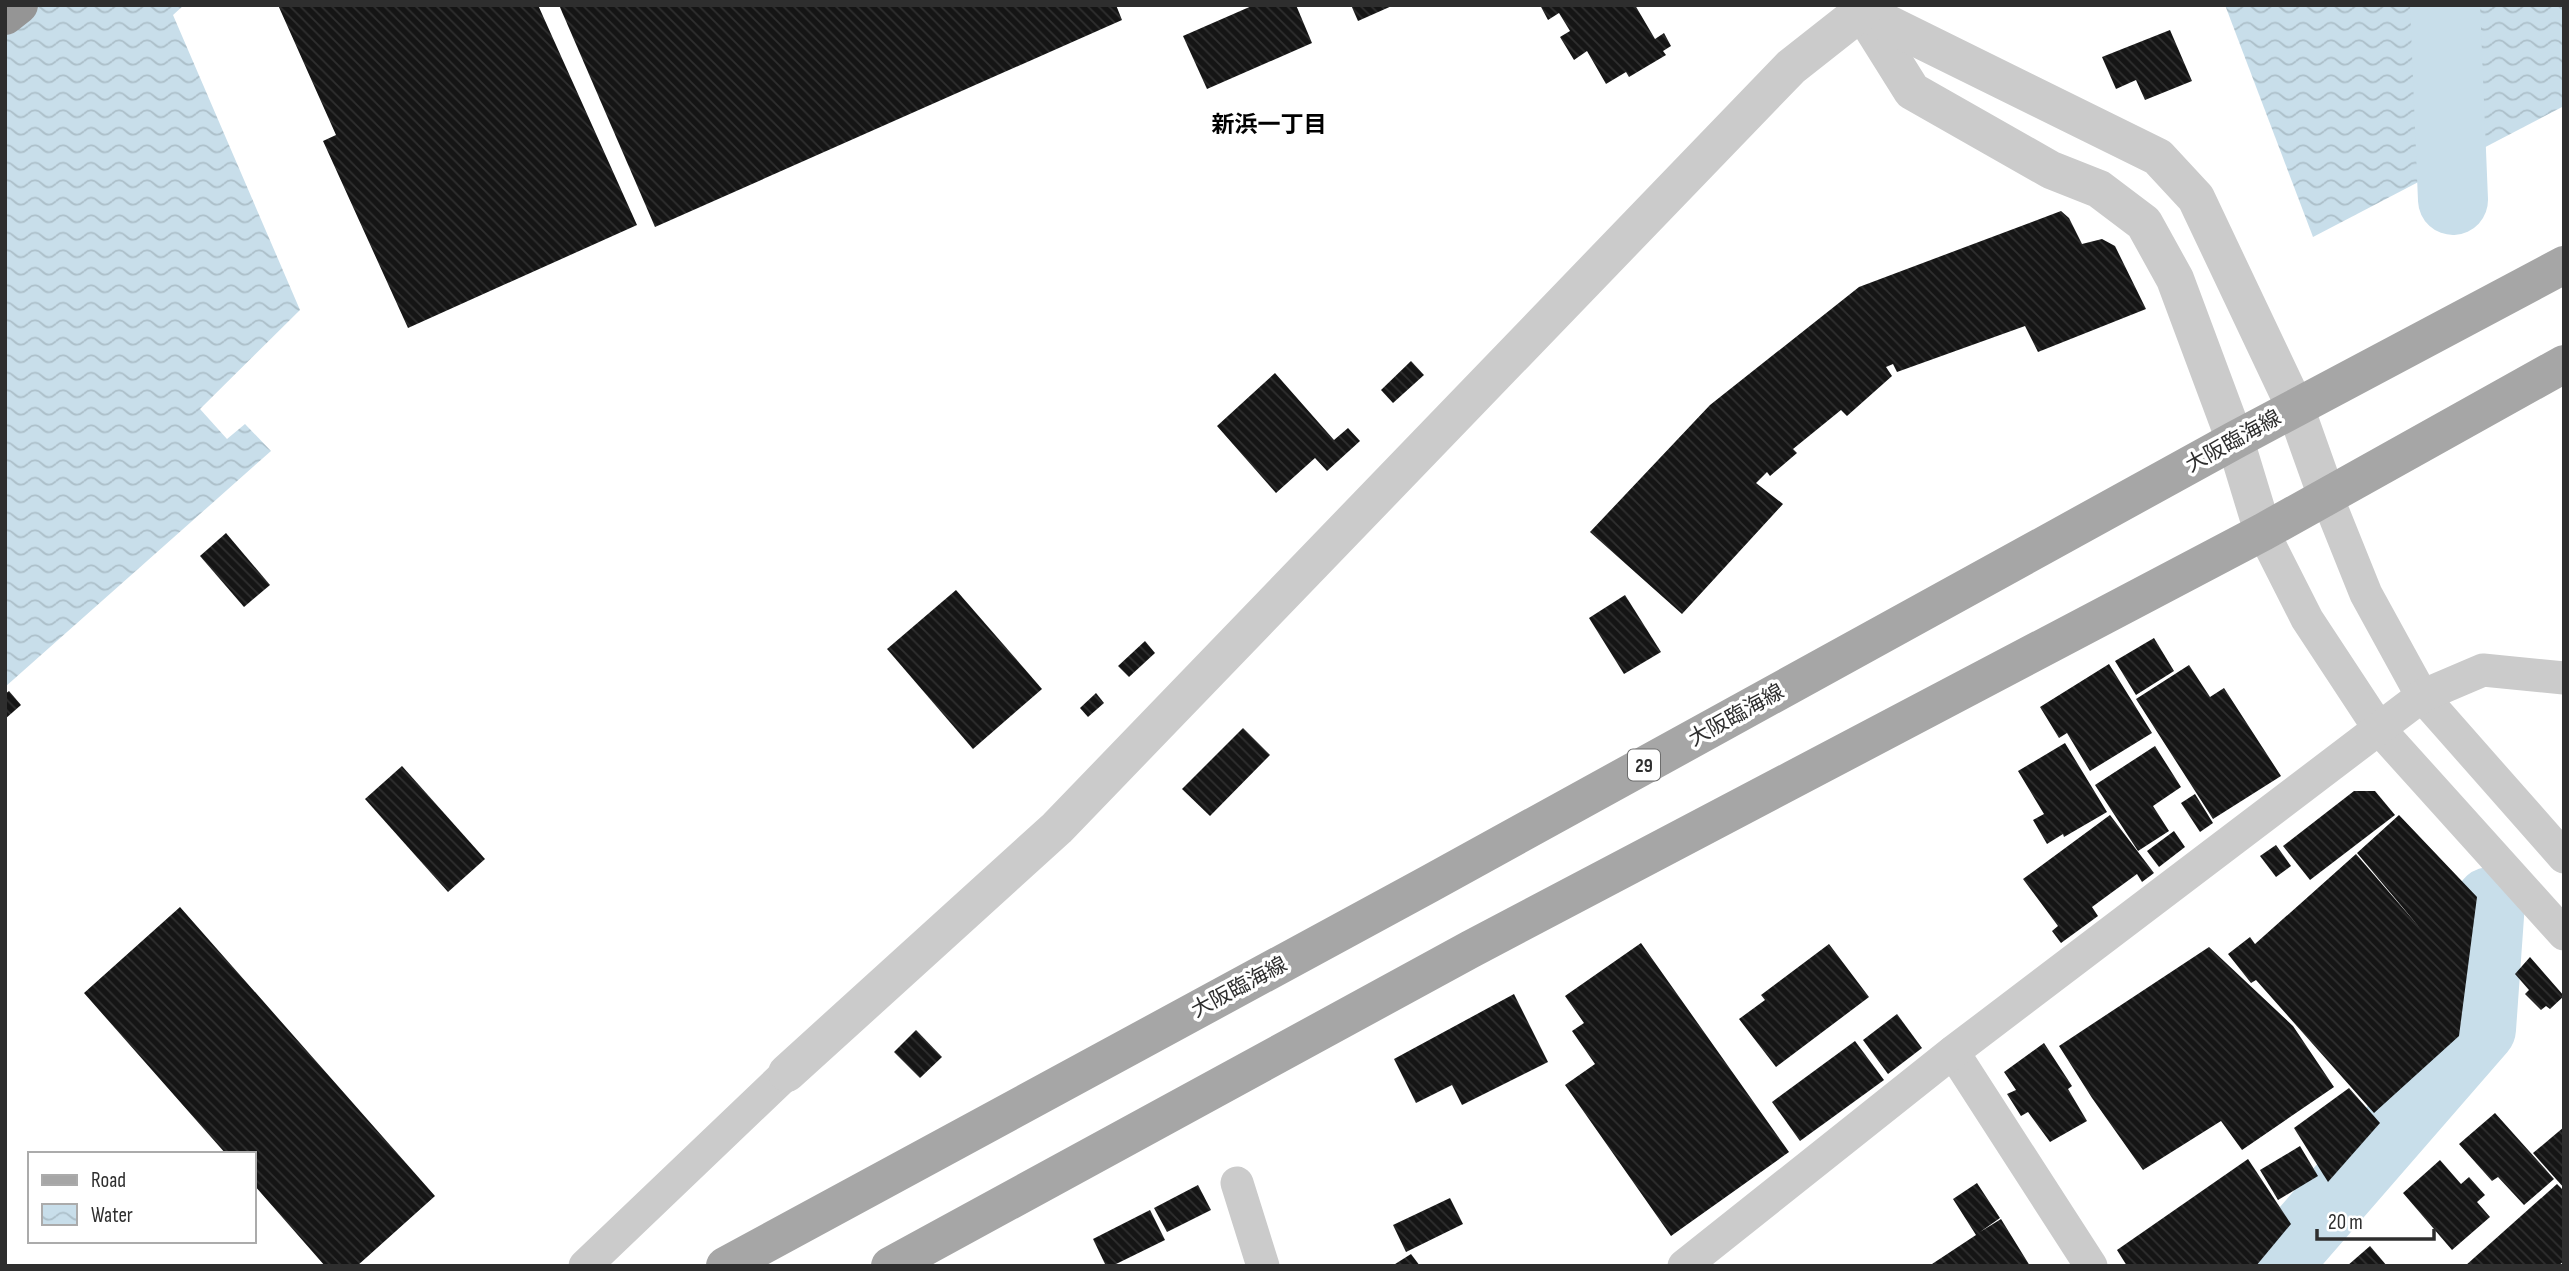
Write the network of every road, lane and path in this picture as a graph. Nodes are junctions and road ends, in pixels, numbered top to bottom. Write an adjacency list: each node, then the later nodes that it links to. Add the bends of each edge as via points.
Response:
1 (19, 5): 3 (highway)
2 (1861, 8): 6 (street, via 2158,157 2196,198); 7 (street, via 1912,91 2051,170 2099,189 2144,223 2175,279); 18 (street, via 1791,67 1057,828)
3 (5, 16)
4 (2564, 265): 6 (main road, 大阪臨海線 / 29)
5 (2564, 364): 8 (main road)
6 (2295, 407): 7 (main road, 大阪臨海線 / 29); 8 (street)
7 (2235, 439): 9 (street); 21 (main road, 大阪臨海線 / 29)
8 (2327, 497): 9 (main road); 11 (street, via 2366,594)
9 (2263, 532): 12 (street, via 2307,619); 22 (main road, via 1471,949)
10 (2564, 678): 11 (street, via 2483,670)
11 (2422, 696): 12 (street); 13 (street)
12 (2379, 730): 15 (street); 17 (street)
13 (2536, 827): 14 (street); 15 (street)
14 (2564, 857)
15 (2498, 861): 16 (street)
16 (2564, 934)
17 (1953, 1052): 24 (street); 25 (street)
18 (787, 1073): 20 (street)
19 (1237, 1183): 23 (street)
20 (585, 1266)
21 (725, 1266)
22 (890, 1266)
23 (1263, 1266)
24 (1684, 1266)
25 (2091, 1266)

